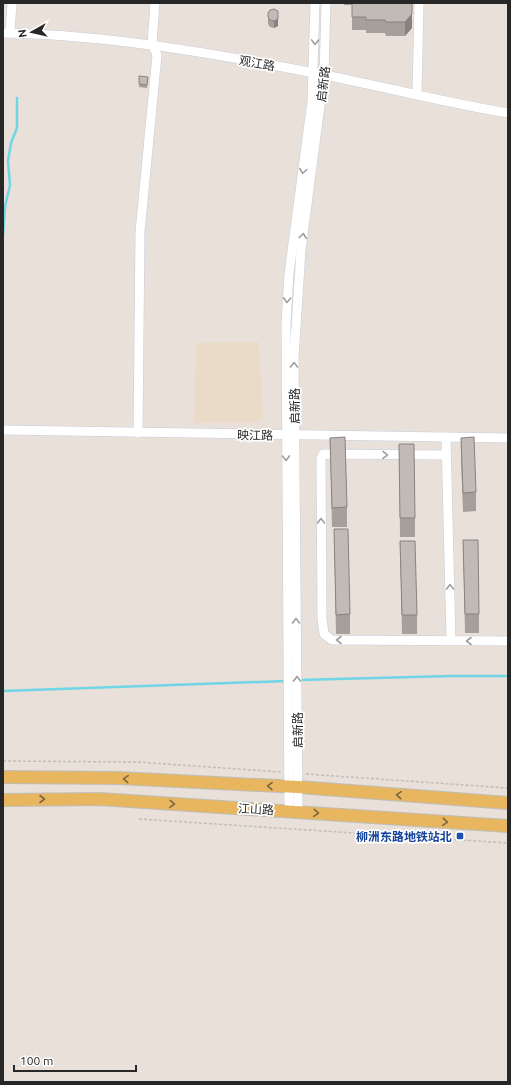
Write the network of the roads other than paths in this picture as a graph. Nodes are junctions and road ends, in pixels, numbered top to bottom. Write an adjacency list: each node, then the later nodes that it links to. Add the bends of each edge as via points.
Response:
1 (12, 3): 6 (street)
2 (155, 3): 7 (street)
3 (315, 3): 8 (street, 启新路, one-way to 8)
4 (326, 3): 9 (street, 启新路)
5 (419, 3): 10 (street)
6 (6, 33): 7 (street, 观江路, via 36,33)
7 (152, 44): 8 (street, 观江路); 13 (street, via 157,55 140,232)
8 (314, 73): 9 (street, 观江路); 14 (street, 启新路, one-way to 14, via 288,282 285,355)
9 (324, 75): 10 (street, 观江路); 14 (street, 启新路, one-way to 9, via 297,292)
10 (416, 94): 11 (street, 观江路)
11 (508, 114)
12 (3, 430): 13 (street, 映江路)
13 (138, 433): 14 (street, 映江路)
14 (290, 436): 15 (street, 映江路); 21 (street, 启新路)
15 (446, 437): 16 (street, 映江路); 17 (street)
16 (508, 438)
17 (447, 455): 18 (street, one-way to 17); 18 (street, one-way to 17, via 332,640 324,634 322,619 323,454)
18 (451, 640): 19 (street, one-way to 18)
19 (508, 641)
20 (3, 777): 21 (main road, 江山路, one-way to 20, via 118,778)
21 (293, 787): 23 (main road, 江山路, one-way to 21); 24 (street, 启新路)
22 (3, 800): 24 (main road, 江山路, one-way to 24, via 99,799)
23 (508, 803)
24 (293, 811): 25 (main road, 江山路, one-way to 25)
25 (508, 826)

